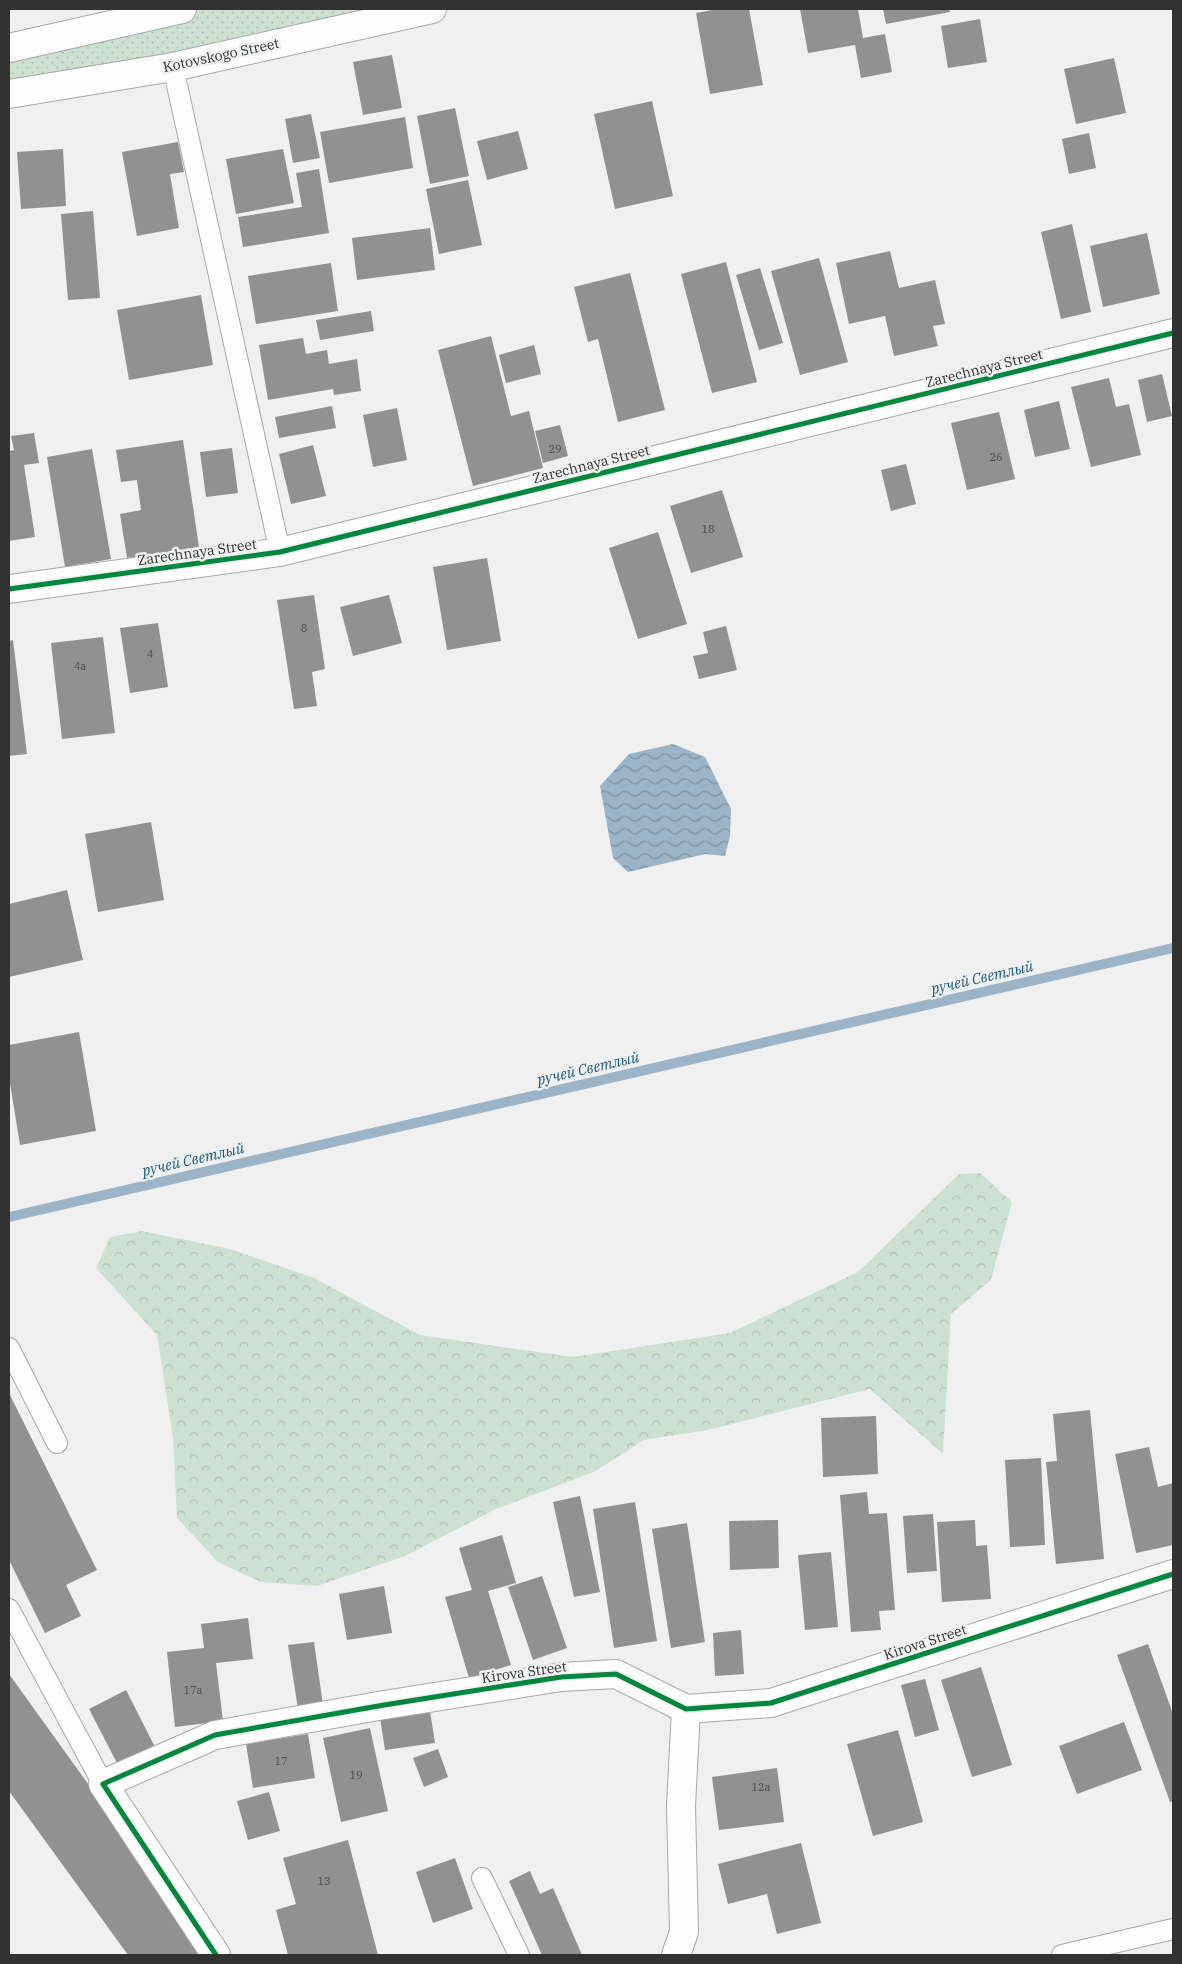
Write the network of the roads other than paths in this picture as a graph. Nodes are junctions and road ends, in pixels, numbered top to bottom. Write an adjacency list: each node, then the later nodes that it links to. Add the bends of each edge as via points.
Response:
1 (182, 9): 3 (street)
2 (432, 9): 4 (street, Kotovskogo Street)
3 (9, 48)
4 (173, 67): 5 (street, Kotovskogo Street); 7 (lane)
5 (9, 94)
6 (1173, 333): 7 (street, Zarechnaya Street)
7 (280, 552): 8 (street, Zarechnaya Street)
8 (9, 589)
9 (9, 1348): 10 (lane)
10 (57, 1443)
11 (1173, 1574): 13 (street, Kirova Street, via 771,1703)
12 (9, 1609): 14 (lane)
13 (686, 1710): 14 (street, Kirova Street, via 616,1674 561,1677 215,1735); 19 (street, via 681,1806 684,1932)
14 (103, 1784): 17 (street)
15 (482, 1878): 18 (lane)
16 (1173, 1929): 20 (lane)
17 (216, 1955)
18 (519, 1955)
19 (676, 1955)
20 (1062, 1955)

